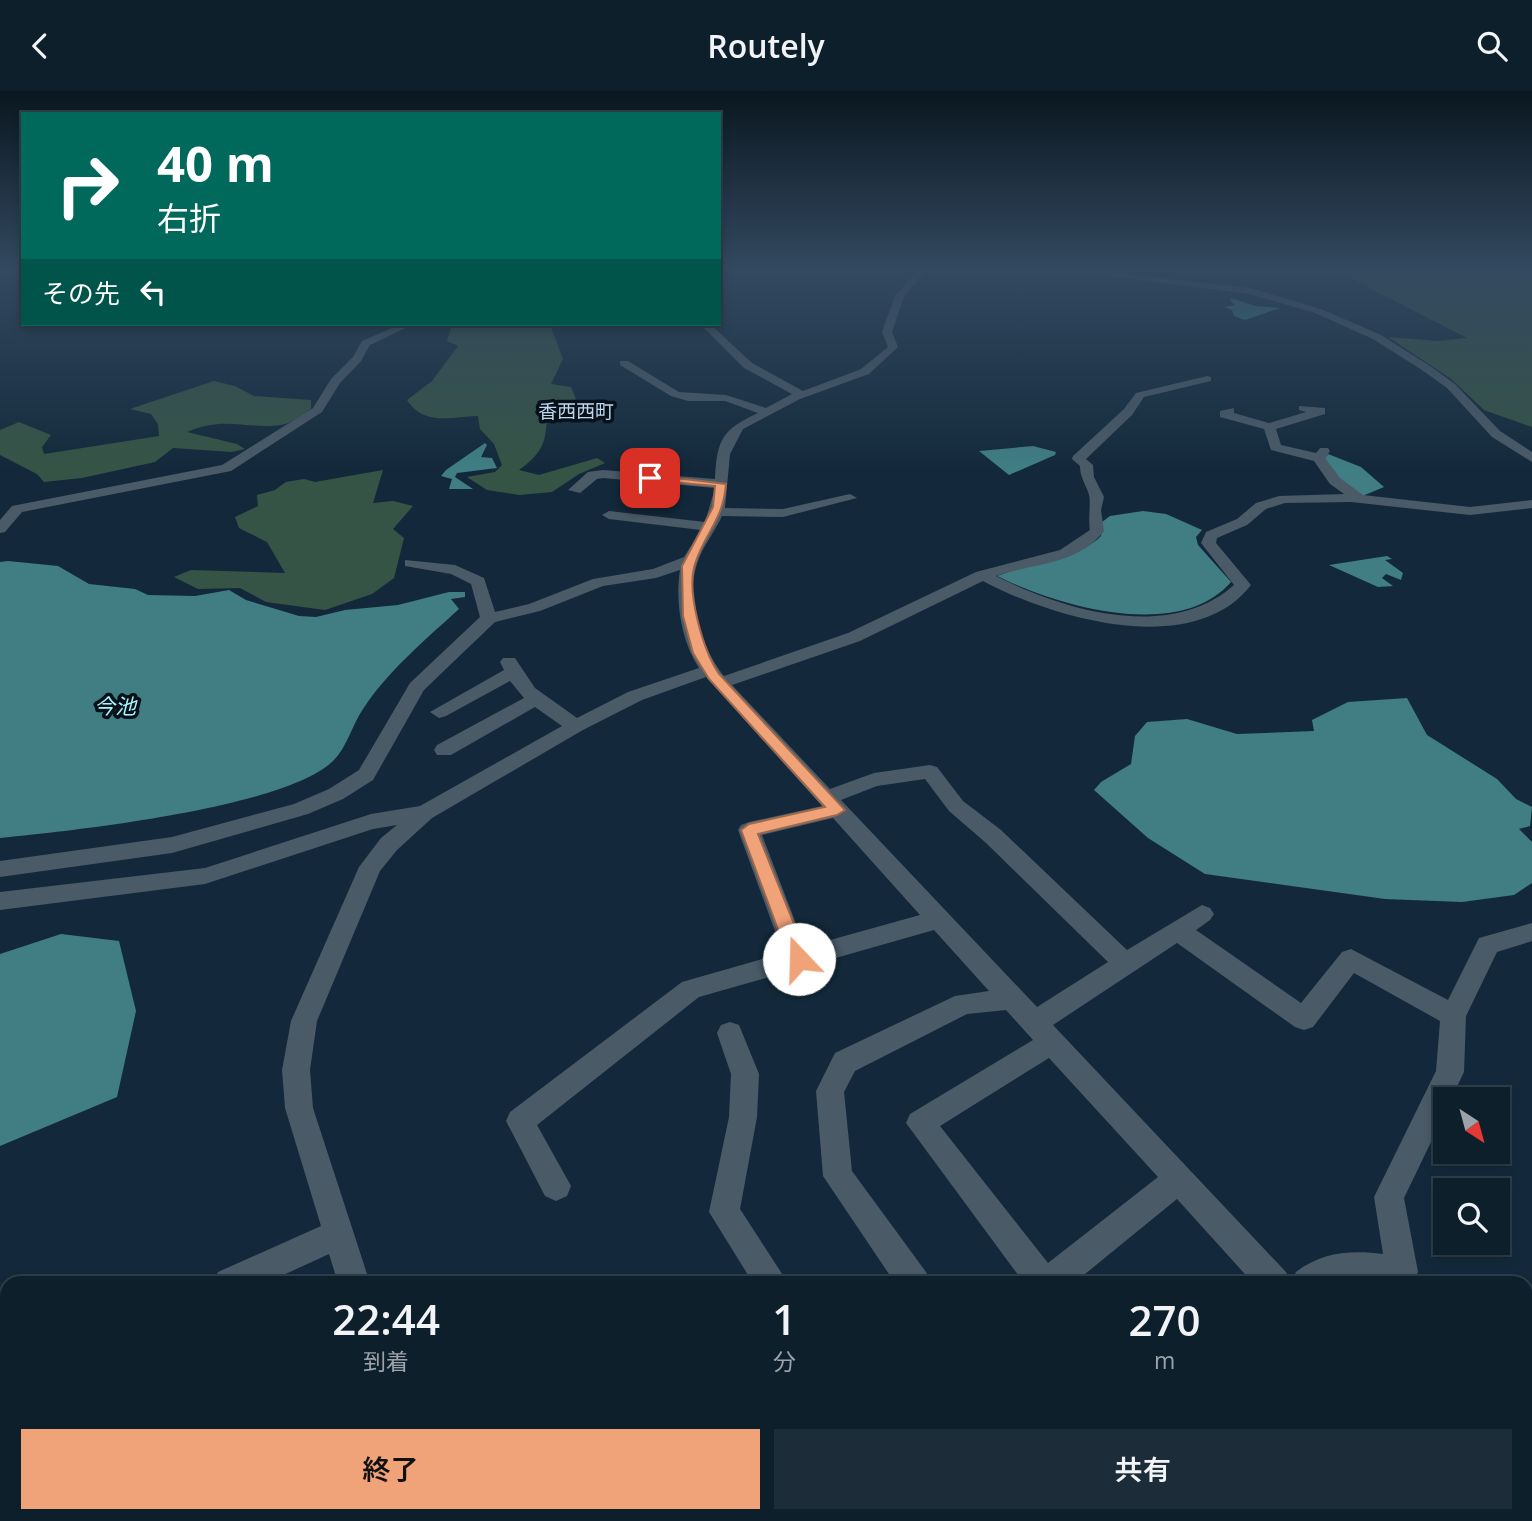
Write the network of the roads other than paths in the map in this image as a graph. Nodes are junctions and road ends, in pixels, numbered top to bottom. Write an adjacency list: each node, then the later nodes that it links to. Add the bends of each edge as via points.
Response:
1 (380, 337): 20 (street, via 366,343 318,410 226,468 17,509)
2 (717, 337): 7 (street, via 758,375)
3 (889, 337): 7 (street, via 893,347 881,362 856,377)
4 (1376, 337): 12 (street, via 1451,386 1496,434)
5 (624, 363): 10 (street, via 675,394 726,398)
6 (1207, 379): 23 (street, via 1140,395 1077,459 1086,465 1097,497 1097,531 1090,540 1046,560)
7 (801, 394): 10 (street)
8 (1303, 408): 11 (street, via 1321,411)
9 (1230, 411): 11 (street, via 1224,414)
10 (766, 412): 13 (street, via 741,424 727,441)
11 (1269, 427): 16 (street, via 1275,447 1322,455 1335,481)
12 (1532, 459)
13 (721, 484): 14 (street, via 603,474 593,475); 19 (street)
14 (575, 490)
15 (850, 498): 19 (street, via 783,513)
16 (1359, 499): 17 (street, via 1470,511); 23 (street, via 1284,499 1261,506 1242,522 1211,535 1208,543 1243,585 1235,595 1201,613 1165,622 1058,607)
17 (1532, 503)
18 (609, 515): 19 (street)
19 (712, 520): 21 (street)
20 (0, 529)
21 (691, 560): 24 (street); 25 (street, via 690,616 699,653)
22 (410, 563): 24 (street, via 455,570 478,581)
23 (982, 575): 25 (street, via 898,618 795,661)
24 (489, 618): 32 (street, via 416,687 366,775 336,794 301,809 172,845)
25 (715, 677): 28 (street, via 635,696); 30 (street)
26 (534, 700): 27 (street, via 511,667); 28 (street); 29 (street)
27 (439, 712)
28 (576, 726): 31 (street)
29 (444, 750)
30 (832, 804): 35 (street); 38 (street, via 749,830); 39 (street, via 874,780 930,772 956,806)
31 (425, 813): 33 (street, via 371,822 205,876); 46 (street, via 370,867 304,1021 296,1070 299,1108)
32 (0, 869)
33 (0, 901)
34 (1202, 914): 36 (street)
35 (939, 919): 38 (street); 40 (street)
36 (1177, 930): 39 (street); 41 (street, via 1304,1019 1352,959)
37 (1532, 932): 41 (street, via 1488,945)
38 (799, 959): 45 (street, via 691,989 520,1121)
39 (1125, 963): 42 (street)
40 (1012, 999): 42 (street); 50 (street, via 964,1004 845,1062 830,1091 838,1176)
41 (1454, 1016): 54 (street, via 1450,1072 1389,1197 1402,1272 1350,1267)
42 (1043, 1032): 44 (street); 51 (street, via 920,1123)
43 (730, 1033): 49 (street, via 745,1085 724,1212)
44 (1179, 1179): 52 (street); 53 (street)
45 (556, 1185)
46 (340, 1233): 47 (street); 48 (street)
47 (245, 1276)
48 (352, 1276)
49 (767, 1276)
50 (910, 1276)
51 (1040, 1276)
52 (1055, 1276)
53 (1269, 1276)
54 (1314, 1276)

